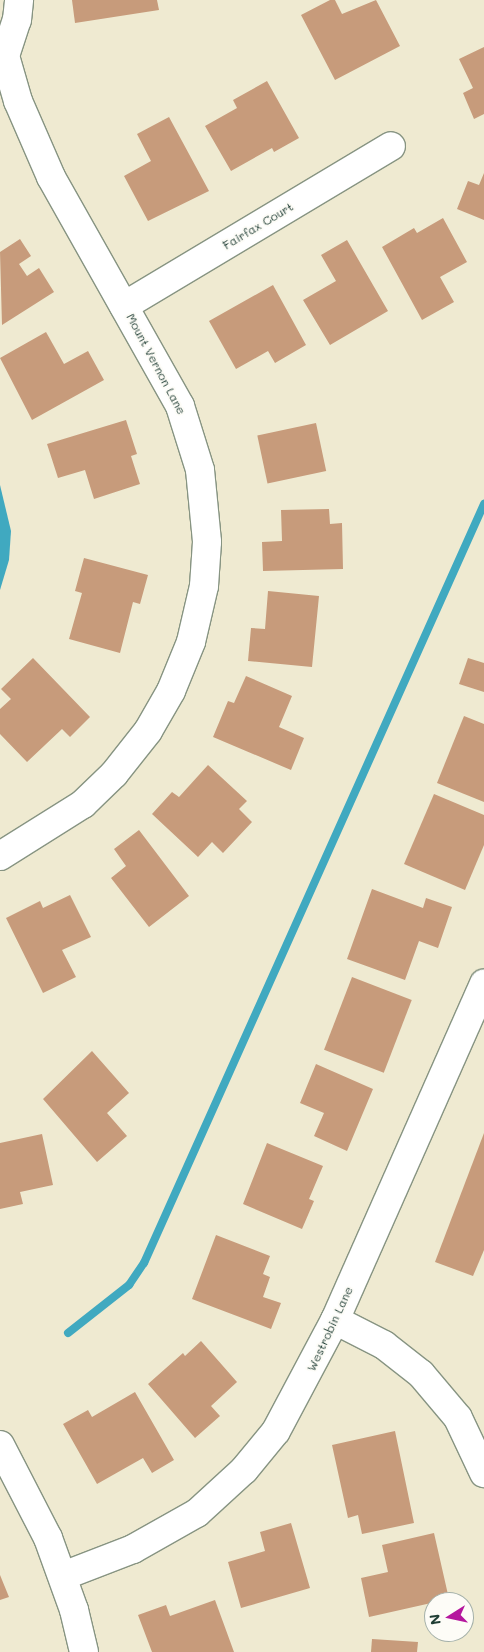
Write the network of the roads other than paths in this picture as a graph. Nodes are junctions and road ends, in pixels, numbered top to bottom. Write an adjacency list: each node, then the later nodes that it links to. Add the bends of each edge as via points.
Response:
1 (19, 0): 2 (street, Mount Vernon Lane, via 17,20)
2 (2, 53): 4 (street, Mount Vernon Lane, via 33,139 73,219)
3 (391, 146): 4 (street, Fairfax Court)
4 (124, 306): 5 (street, Mount Vernon Lane, via 180,406 196,449 204,492 207,542 199,614 171,691 132,754 83,804)
5 (0, 856)
6 (484, 984): 7 (street, Westrobin Lane)
7 (335, 1320): 9 (street, via 384,1345 421,1374 458,1418); 10 (street, Westrobin Lane, via 284,1418 260,1452 228,1486 197,1512 156,1537)
8 (0, 1445): 10 (street, via 31,1503)
9 (484, 1473)
10 (63, 1576): 11 (street)
11 (84, 1652)

